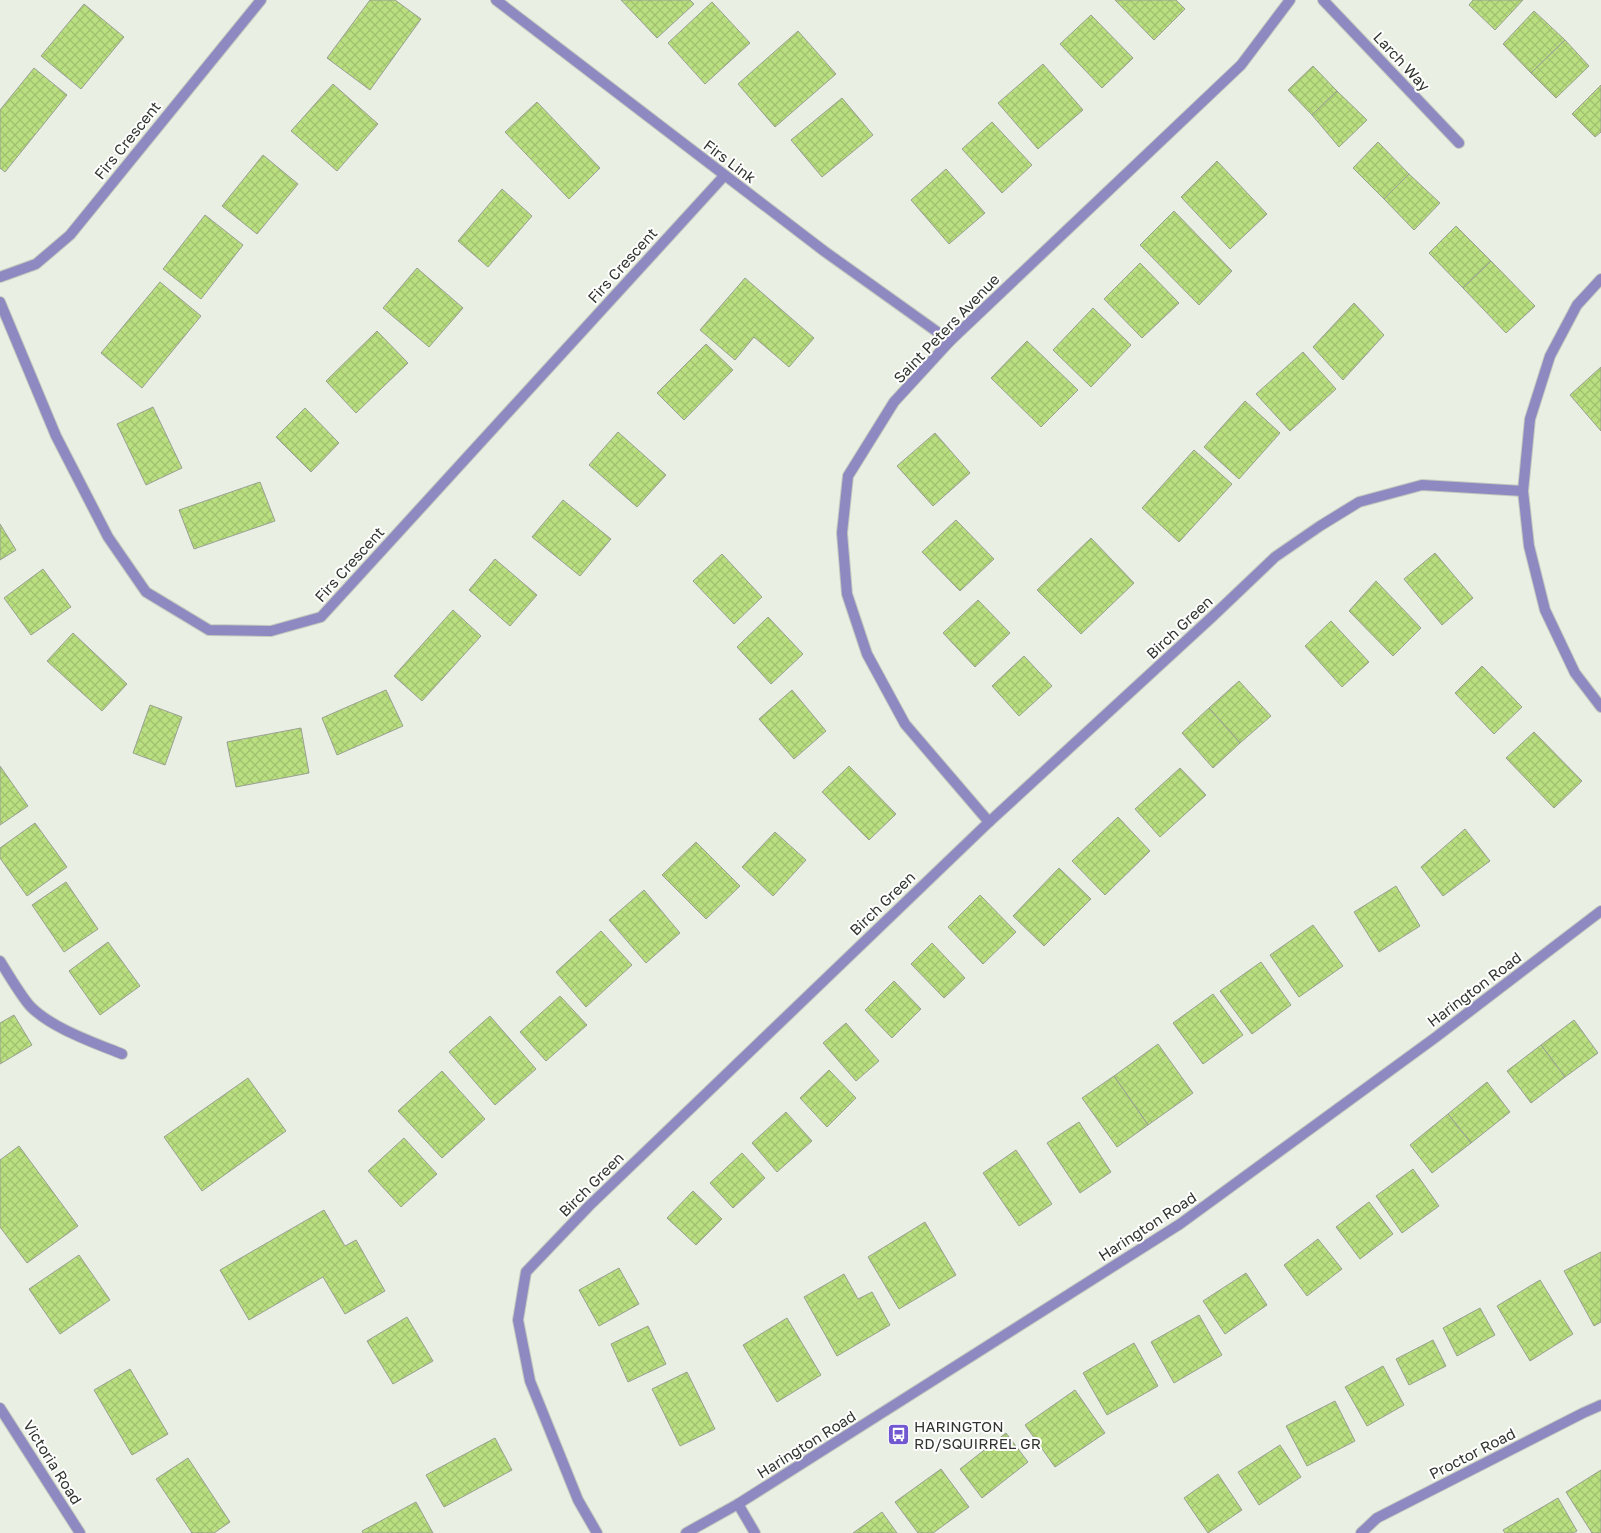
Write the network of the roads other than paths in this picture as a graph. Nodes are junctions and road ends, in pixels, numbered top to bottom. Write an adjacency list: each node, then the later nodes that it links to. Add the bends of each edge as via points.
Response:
1 (261, 0): 7 (street, Firs Crescent, via 70,236 36,264)
2 (496, 0): 6 (street, Firs Link)
3 (1290, 0): 10 (street, Saint Peters Avenue, via 1241,65)
4 (1324, 0): 5 (street, Larch Way)
5 (1459, 142)
6 (724, 176): 9 (street, Firs Crescent, via 321,617 271,630 208,630 146,592 108,538 56,436); 10 (street, Firs Link)
7 (0, 277)
8 (1601, 278): 11 (street, via 1577,305 1550,356 1530,419)
9 (0, 302)
10 (950, 341): 13 (street, Saint Peters Avenue, via 894,402 848,476 842,533 847,594 867,654 906,724)
11 (1523, 491): 12 (street, via 1529,546 1546,610 1575,673); 13 (street, Birch Green, via 1422,485 1359,502 1320,526 1275,557)
12 (1601, 707)
13 (989, 822): 21 (street, Birch Green, via 589,1206 526,1272 518,1320 530,1381 578,1500)
14 (1601, 911): 19 (street, Harington Road, via 1436,1037 1180,1224)
15 (2, 967): 16 (street, via 29,1005 43,1018)
16 (122, 1054)
17 (1601, 1406): 24 (street, Proctor Road, via 1377,1518)
18 (0, 1408): 20 (street, Victoria Road)
19 (738, 1504): 22 (street, Harington Road); 23 (street)
20 (80, 1533)
21 (597, 1533)
22 (686, 1533)
23 (755, 1533)
24 (1361, 1533)

